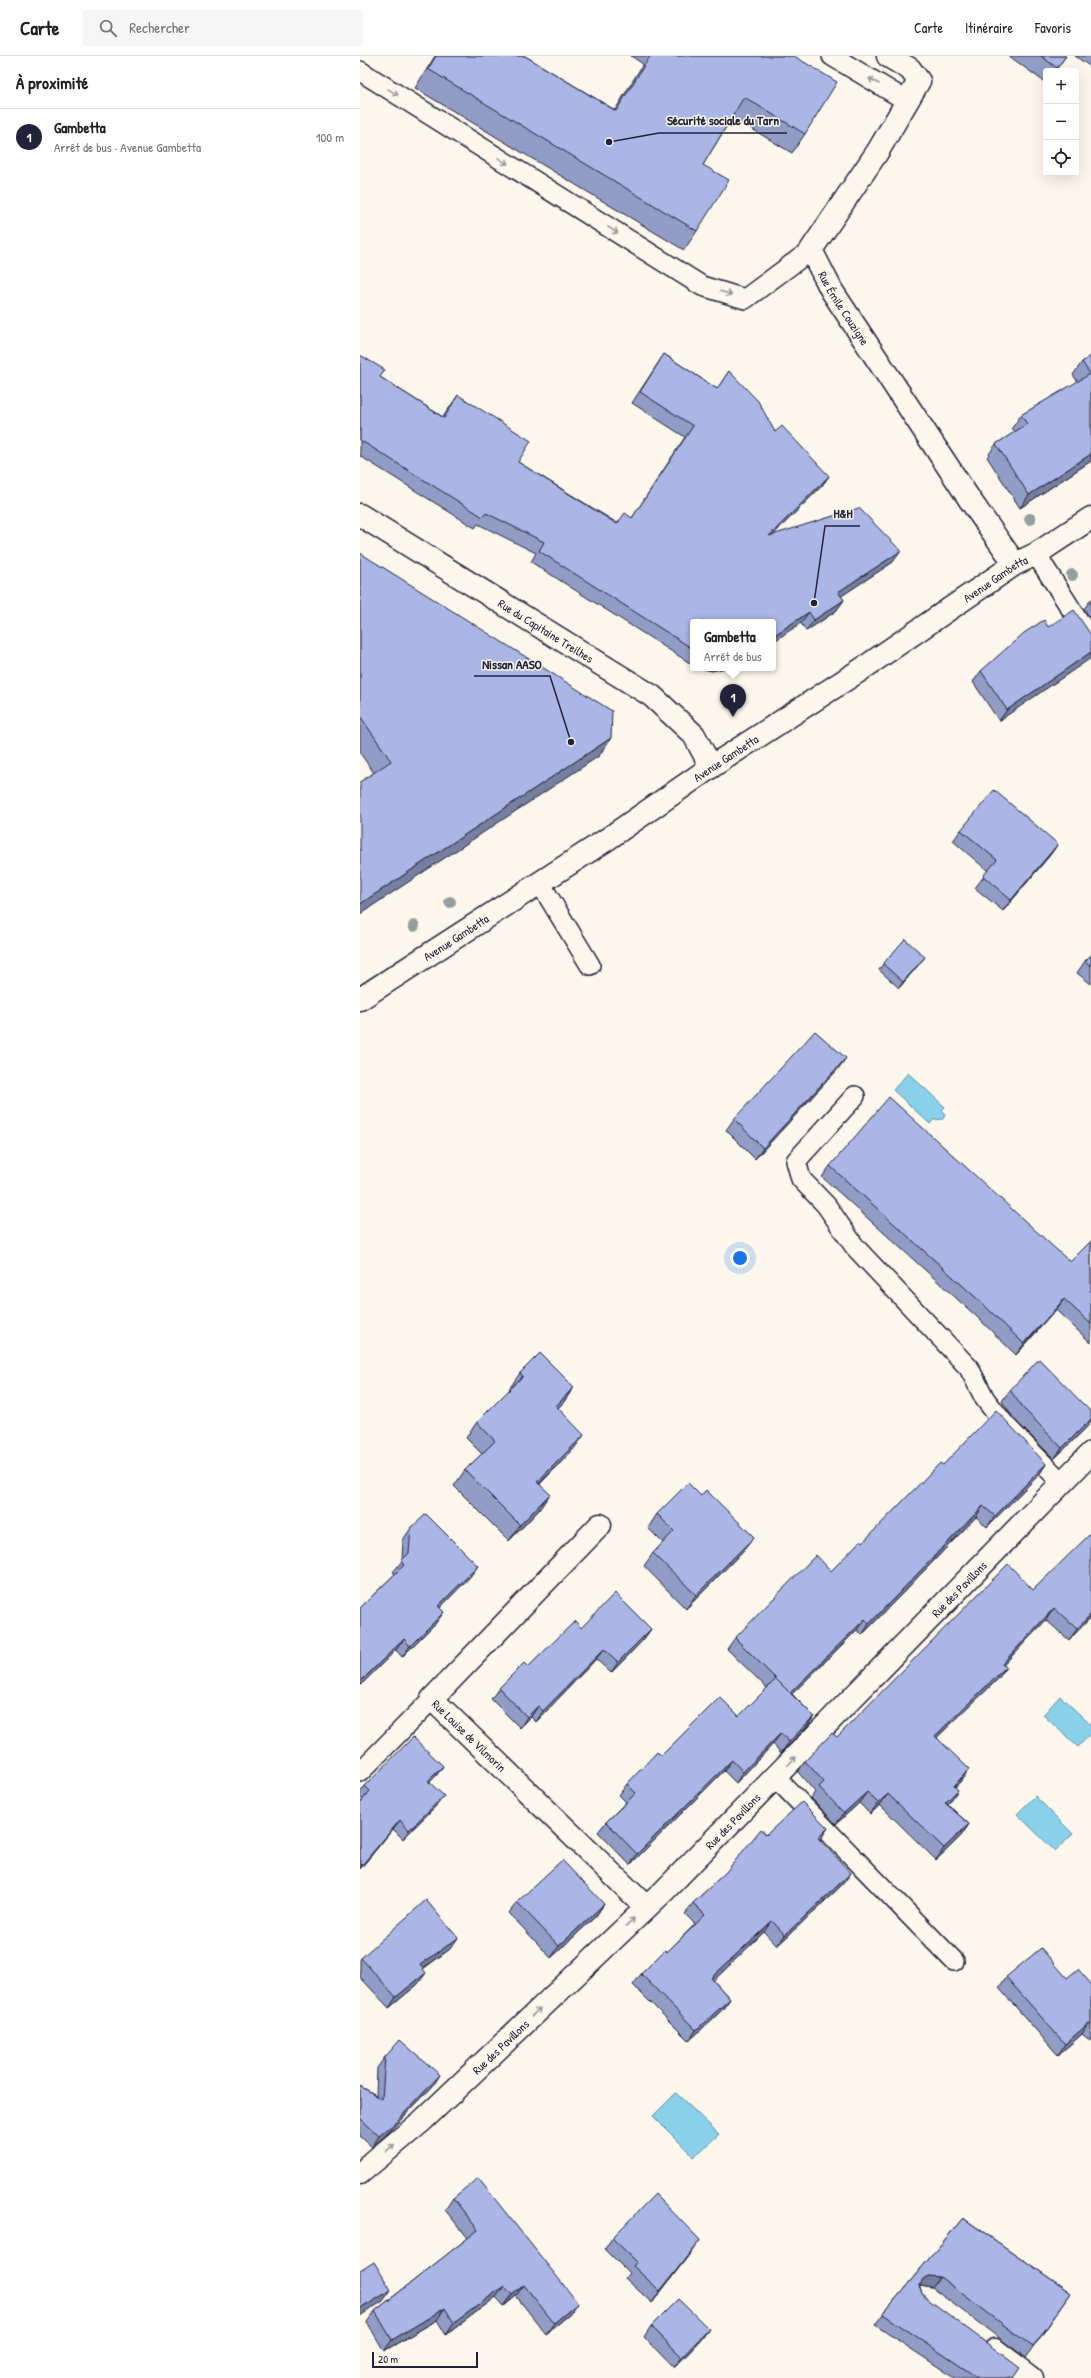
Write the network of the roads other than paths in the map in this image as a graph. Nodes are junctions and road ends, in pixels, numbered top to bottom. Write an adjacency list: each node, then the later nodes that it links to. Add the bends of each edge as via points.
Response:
1 (832, 56): 4 (lane, one-way to 1)
2 (888, 56): 4 (street, via 910,69 919,81)
3 (360, 71): 5 (lane, one-way to 5, via 702,286 745,299)
4 (907, 101): 5 (street, via 878,151)
5 (811, 250): 9 (street, Rue Émile Couzigne, via 832,291)
6 (360, 515): 11 (street, Rue du Capitaine Treilhes, via 652,696 694,735)
7 (1091, 518): 8 (street, Avenue Gambetta)
8 (1036, 554): 9 (street, Avenue Gambetta); 10 (lane)
9 (1015, 564): 11 (street, Avenue Gambetta, via 862,669)
10 (1091, 640)
11 (711, 767): 12 (street, Avenue Gambetta)
12 (540, 883): 13 (lane); 14 (street, Avenue Gambetta)
13 (590, 965)
14 (360, 999)
15 (855, 1096): 17 (lane, via 796,1161 801,1179 826,1205 855,1247 969,1368 985,1399 1006,1426)
16 (1091, 1453): 17 (street, Rue des Pavillons)
17 (1062, 1483): 21 (street, Rue des Pavillons, one-way to 17)
18 (600, 1525): 19 (street, Rue Louise de Vilmorin)
19 (432, 1699): 20 (lane); 22 (street, Rue Louise de Vilmorin)
20 (360, 1772)
21 (776, 1778): 22 (street, Rue des Pavillons); 23 (lane)
22 (646, 1908): 24 (street, Rue des Pavillons, one-way to 22, via 422,2121)
23 (954, 1961)
24 (360, 2173)
25 (982, 2340): 26 (street)
26 (1032, 2378)

